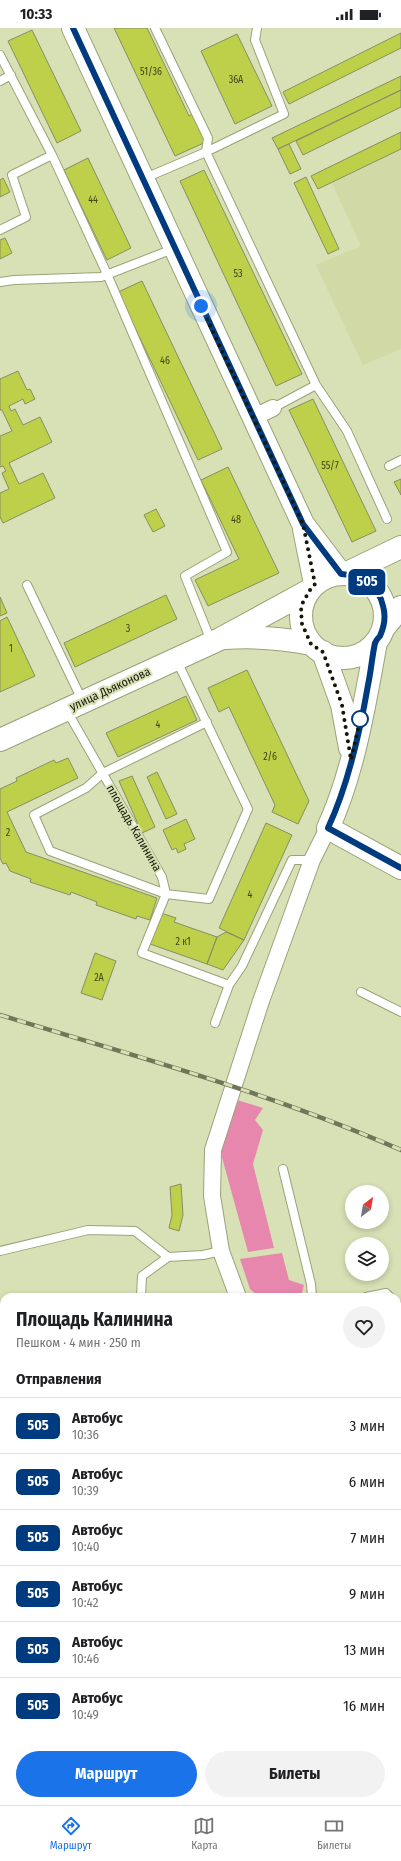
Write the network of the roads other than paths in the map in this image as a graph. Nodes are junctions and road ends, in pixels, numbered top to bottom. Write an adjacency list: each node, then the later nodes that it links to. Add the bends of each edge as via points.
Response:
1 (72, 28): 9 (main road)
2 (155, 28): 7 (lane, via 208,138)
3 (257, 28): 7 (lane, via 255,40 284,114)
4 (0, 55): 5 (lane)
5 (11, 75): 6 (lane); 8 (lane)
6 (0, 80)
7 (206, 152): 9 (lane); 14 (lane)
8 (52, 155): 10 (lane, via 12,175 26,217); 12 (lane)
9 (142, 180): 11 (main road)
10 (0, 230)
11 (174, 248): 12 (lane); 16 (main road)
12 (107, 274): 13 (lane, via 101,277); 27 (lane, via 227,552 185,576)
13 (0, 282)
14 (316, 386): 15 (lane); 19 (lane, via 347,431)
15 (273, 408): 16 (street)
16 (252, 418): 20 (main road)
17 (401, 460): 18 (lane)
18 (389, 466)
19 (387, 519)
20 (303, 524): 22 (main road); 24 (main road)
21 (401, 547): 22 (main road)
22 (343, 574): 24 (main road, via 327,577); 26 (main road, via 362,579 378,594 385,614)
23 (27, 585): 30 (lane, площадь Калинина)
24 (312, 587): 27 (main road, улица Дьяконова); 28 (main road, via 303,602 301,617 304,631)
25 (401, 607): 26 (main road)
26 (379, 635): 28 (main road, via 365,651 351,657 337,657); 33 (main road)
27 (216, 641): 28 (main road, улица Дьяконова, via 253,636 277,637); 29 (main road, улица Дьяконова)
28 (317, 648): 33 (main road, via 342,705)
29 (176, 659): 30 (main road, улица Дьяконова); 31 (lane)
30 (74, 706): 32 (main road, улица Дьяконова); 34 (lane, площадь Калинина)
31 (207, 722): 34 (lane); 38 (lane, via 248,809 209,899)
32 (0, 740)
33 (351, 760): 35 (main road, via 339,805)
34 (103, 773): 38 (lane, площадь Калинина, via 162,877); 38 (lane, via 86,788 34,815 50,851)
35 (328, 828): 36 (street); 37 (main road)
36 (312, 860): 39 (lane, via 292,860 242,966); 45 (street, via 260,1001 213,1150 212,1196)
37 (401, 868)
38 (166, 894): 39 (lane, via 142,953)
39 (229, 985): 42 (lane)
40 (361, 992): 41 (lane)
41 (401, 1012)
42 (215, 1023)
43 (283, 1169): 49 (lane)
44 (0, 1251): 46 (lane, via 88,1230 135,1231)
45 (221, 1251): 46 (lane); 48 (street)
46 (168, 1257): 47 (lane, via 142,1276)
47 (141, 1293)
48 (237, 1293)
49 (312, 1293)

